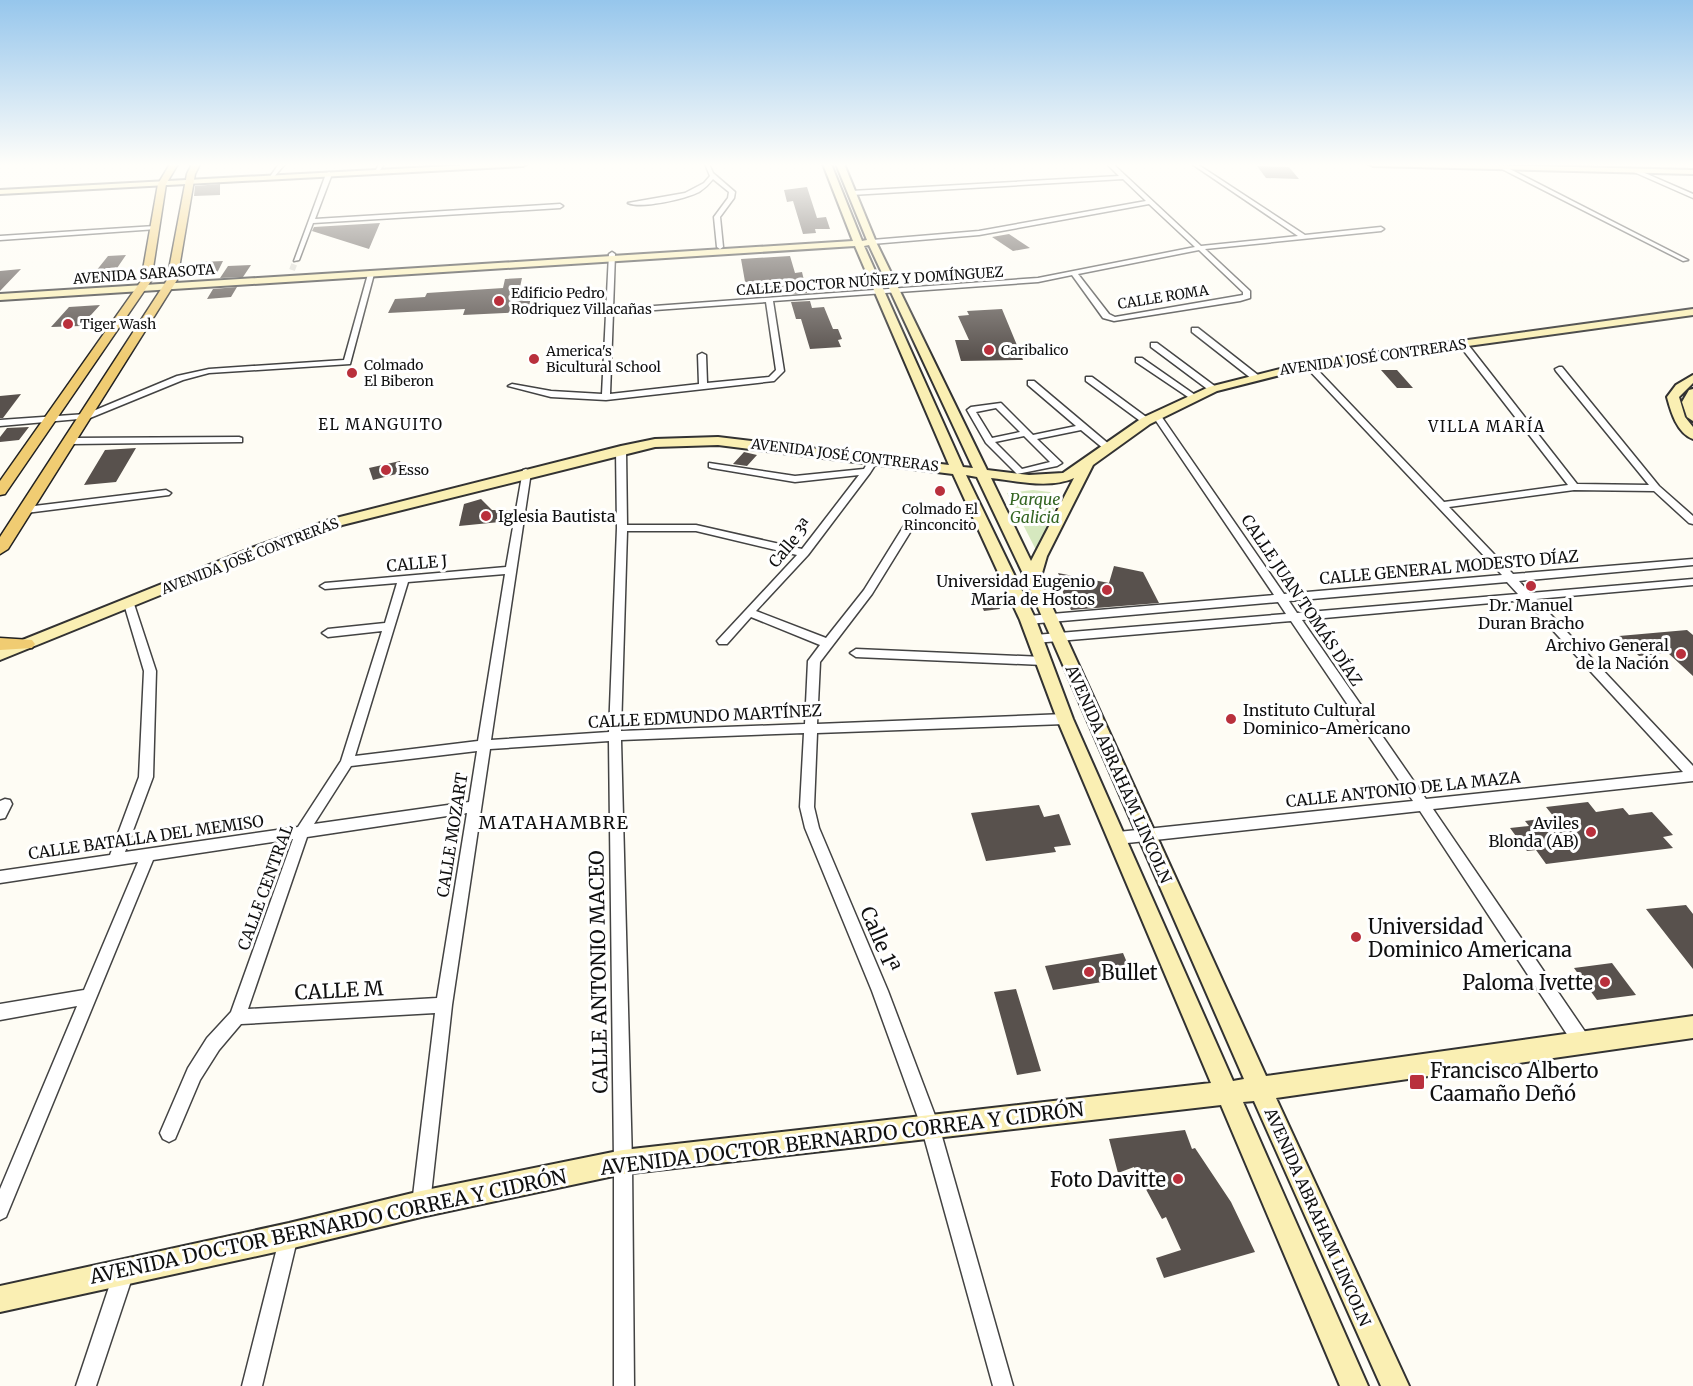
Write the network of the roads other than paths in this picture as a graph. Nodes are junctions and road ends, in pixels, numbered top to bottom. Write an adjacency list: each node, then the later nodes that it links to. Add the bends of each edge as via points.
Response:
1 (155, 228): 24 (main road)
2 (144, 229): 13 (street)
3 (181, 229): 23 (main road)
4 (309, 229): 18 (street)
5 (718, 229): 15 (street)
6 (859, 229): 14 (main road, AVENIDA ABRAHAM LINCOLN)
7 (990, 229): 14 (street, AVENIDA SARASOTA, via 960,235)
8 (1179, 229): 16 (street)
9 (1291, 229): 12 (street)
10 (1381, 229): 12 (street, CALLE DOCTOR NÚÑEZ Y DOMÍNGUEZ)
11 (1624, 229): 19 (street)
12 (1304, 237): 16 (street, CALLE DOCTOR NÚÑEZ Y DOMÍNGUEZ)
13 (0, 238)
14 (864, 240): 15 (main road, AVENIDA SARASOTA); 17 (main road, AVENIDA SARASOTA); 26 (main road, AVENIDA ABRAHAM LINCOLN)
15 (720, 247): 17 (main road, AVENIDA SARASOTA)
16 (1200, 248): 22 (street, CALLE DOCTOR NÚÑEZ Y DOMÍNGUEZ); 22 (street, CALLE ROMA, via 1247,296 1114,319 1106,316)
17 (612, 256): 20 (main road, AVENIDA SARASOTA); 29 (street)
18 (296, 260)
19 (1685, 260)
20 (539, 261): 21 (main road, AVENIDA SARASOTA); 23 (main road, AVENIDA SARASOTA, via 291,272)
21 (371, 274): 23 (main road, AVENIDA SARASOTA); 48 (street, via 347,362 195,374)
22 (1074, 274): 26 (street, CALLE DOCTOR NÚÑEZ Y DOMÍNGUEZ)
23 (170, 283): 24 (main road, AVENIDA SARASOTA); 48 (main road)
24 (144, 284): 25 (main road, AVENIDA SARASOTA); 27 (main road, AVENIDA SARASOTA); 51 (main road)
25 (0, 291)
26 (888, 292): 28 (street, CALLE DOCTOR NÚÑEZ Y DOMÍNGUEZ); 64 (main road, AVENIDA ABRAHAM LINCOLN); 66 (main road, AVENIDA ABRAHAM LINCOLN)
27 (0, 297)
28 (769, 300): 29 (street, CALLE DOCTOR NÚÑEZ Y DOMÍNGUEZ); 43 (street, via 780,371 777,376)
29 (610, 312): 47 (street)
30 (1693, 312): 32 (main road, AVENIDA JOSÉ CONTRERAS)
31 (1195, 330): 38 (street)
32 (1463, 344): 36 (main road, AVENIDA JOSÉ CONTRERAS); 67 (street)
33 (1154, 345): 44 (street)
34 (702, 355): 43 (street)
35 (1139, 360): 46 (street)
36 (1308, 365): 38 (main road, AVENIDA JOSÉ CONTRERAS); 71 (street)
37 (1559, 369): 69 (street)
38 (1255, 377): 44 (main road, AVENIDA JOSÉ CONTRERAS)
39 (1693, 378): 55 (main road, via 1673,396 1679,418)
40 (1089, 379): 50 (street)
41 (1031, 383): 53 (street)
42 (512, 386): 47 (street)
43 (703, 387): 47 (street)
44 (1212, 389): 46 (main road, AVENIDA JOSÉ CONTRERAS)
45 (1693, 392): 49 (main road, via 1688,402)
46 (1194, 397): 50 (main road, AVENIDA JOSÉ CONTRERAS)
47 (606, 398)
48 (87, 416): 51 (street); 57 (main road)
49 (1693, 417)
50 (1151, 418): 59 (main road, AVENIDA JOSÉ CONTRERAS); 86 (street, CALLE JUAN TOMÁS DÍAZ)
51 (51, 419): 52 (street); 68 (main road)
52 (0, 423)
53 (1083, 427): 54 (street); 59 (street)
54 (1028, 435): 58 (street); 58 (street, via 998,405 971,410); 58 (street, via 1058,463 1020,472)
55 (1693, 435)
56 (239, 440): 57 (street)
57 (71, 441): 72 (main road)
58 (989, 441)
59 (1107, 447): 61 (main road, AVENIDA JOSÉ CONTRERAS)
60 (621, 450): 63 (main road, AVENIDA JOSÉ CONTRERAS, via 655,443 718,441); 65 (main road, AVENIDA JOSÉ CONTRERAS); 75 (street, CALLE ANTONIO MACEO)
61 (1087, 464): 66 (main road, AVENIDA JOSÉ CONTRERAS, via 1065,477 1054,478 1029,479); 83 (main road, via 1040,556)
62 (712, 465): 63 (street, via 795,478)
63 (870, 465): 64 (main road, AVENIDA JOSÉ CONTRERAS); 77 (street, Calle 3ª)
64 (957, 469): 66 (main road, AVENIDA JOSÉ CONTRERAS); 90 (main road, AVENIDA ABRAHAM LINCOLN)
65 (526, 472): 79 (street, CALLE MOZART); 87 (main road, AVENIDA JOSÉ CONTRERAS, via 337,522)
66 (980, 472): 83 (main road, AVENIDA ABRAHAM LINCOLN)
67 (1574, 487): 69 (street); 71 (street)
68 (1, 488)
69 (1656, 488): 73 (street)
70 (166, 493): 72 (street)
71 (1442, 505): 80 (street)
72 (26, 510): 76 (main road)
73 (1693, 521)
74 (909, 526): 96 (street, Calle 1ª, via 868,592)
75 (622, 528): 77 (street, via 696,528); 104 (street, CALLE ANTONIO MACEO)
76 (0, 549)
77 (804, 553): 88 (street, Calle 3ª)
78 (1693, 562): 80 (street, CALLE GENERAL MODESTO DÍAZ)
79 (511, 570): 81 (street, CALLE J); 105 (street, CALLE MOZART)
80 (1509, 578): 85 (street); 86 (street, CALLE GENERAL MODESTO DÍAZ)
81 (404, 579): 84 (street, CALLE J); 91 (street, CALLE CENTRAL)
82 (1693, 582): 85 (street, CALLE GENERAL MODESTO DÍAZ)
83 (1032, 583): 92 (main road, AVENIDA ABRAHAM LINCOLN)
84 (325, 586)
85 (1525, 595): 89 (street, CALLE GENERAL MODESTO DÍAZ); 107 (street)
86 (1279, 598): 89 (street, CALLE JUAN TOMÁS DÍAZ); 92 (street, CALLE GENERAL MODESTO DÍAZ)
87 (129, 604): 98 (main road, AVENIDA JOSÉ CONTRERAS); 114 (street, via 150,671 146,777)
88 (750, 613): 95 (street, Calle 3ª); 96 (street)
89 (1291, 616): 92 (street, CALLE GENERAL MODESTO DÍAZ); 108 (street, CALLE JUAN TOMÁS DÍAZ)
90 (1028, 620): 92 (street, CALLE GENERAL MODESTO DÍAZ); 94 (main road, AVENIDA ABRAHAM LINCOLN)
91 (389, 626): 93 (street); 106 (street, CALLE CENTRAL)
92 (1055, 628): 94 (street, CALLE GENERAL MODESTO DÍAZ); 111 (main road, AVENIDA ABRAHAM LINCOLN)
93 (328, 633)
94 (1035, 639): 101 (main road, AVENIDA ABRAHAM LINCOLN)
95 (723, 641)
96 (827, 643): 103 (street, Calle 1ª, via 813,663)
97 (0, 644): 98 (main road)
98 (26, 644): 100 (main road, AVENIDA JOSÉ CONTRERAS)
99 (856, 653): 101 (street)
100 (0, 655)
101 (1043, 661): 102 (main road, AVENIDA ABRAHAM LINCOLN)
102 (1065, 719): 103 (street, CALLE EDMUNDO MARTÍNEZ); 112 (main road, AVENIDA ABRAHAM LINCOLN)
103 (811, 727): 104 (street, CALLE EDMUNDO MARTÍNEZ); 124 (street, Calle 1ª, via 808,817 880,991)
104 (615, 736): 105 (street, CALLE EDMUNDO MARTÍNEZ); 126 (street, CALLE ANTONIO MACEO)
105 (485, 745): 106 (street, CALLE EDMUNDO MARTÍNEZ); 109 (street, CALLE MOZART)
106 (347, 762): 110 (street, CALLE CENTRAL)
107 (1693, 775): 108 (street, CALLE ANTONIO DE LA MAZA)
108 (1423, 805): 111 (street, CALLE ANTONIO DE LA MAZA); 121 (street, CALLE JUAN TOMÁS DÍAZ)
109 (475, 806): 110 (street, CALLE BATALLA DEL MEMISO); 117 (street, CALLE MOZART)
110 (302, 832): 113 (street, CALLE BATALLA DEL MEMISO); 119 (street, CALLE CENTRAL)
111 (1146, 836): 112 (street, CALLE ANTONIO DE LA MAZA); 122 (main road, AVENIDA ABRAHAM LINCOLN)
112 (1118, 838): 123 (main road, AVENIDA ABRAHAM LINCOLN)
113 (148, 855): 114 (street, CALLE BATALLA DEL MEMISO); 116 (street)
114 (115, 860): 115 (street, CALLE BATALLA DEL MEMISO)
115 (0, 877)
116 (89, 997): 118 (street); 128 (street)
117 (444, 1005): 119 (street, CALLE M); 127 (street, CALLE MOZART)
118 (0, 1012)
119 (237, 1017): 125 (street, CALLE CENTRAL, via 194,1074)
120 (1693, 1027): 121 (main road, AVENIDA DOCTOR BERNARDO CORREA Y CIDRÓN)
121 (1582, 1042): 122 (main road, AVENIDA DOCTOR BERNARDO CORREA Y CIDRÓN)
122 (1260, 1089): 123 (main road, AVENIDA DOCTOR BERNARDO CORREA Y CIDRÓN); 137 (main road, AVENIDA ABRAHAM LINCOLN)
123 (1228, 1093): 124 (main road, AVENIDA DOCTOR BERNARDO CORREA Y CIDRÓN); 136 (main road, AVENIDA ABRAHAM LINCOLN)
124 (930, 1126): 126 (main road, AVENIDA DOCTOR BERNARDO CORREA Y CIDRÓN); 135 (street, Calle 1ª)
125 (169, 1133)
126 (623, 1162): 127 (main road, AVENIDA DOCTOR BERNARDO CORREA Y CIDRÓN); 134 (street, CALLE ANTONIO MACEO)
127 (421, 1204): 129 (main road, AVENIDA DOCTOR BERNARDO CORREA Y CIDRÓN)
128 (0, 1211)
129 (289, 1236): 130 (main road, AVENIDA DOCTOR BERNARDO CORREA Y CIDRÓN); 133 (street)
130 (124, 1271): 131 (main road, AVENIDA DOCTOR BERNARDO CORREA Y CIDRÓN); 132 (street)
131 (0, 1299)
132 (86, 1386)
133 (252, 1386)
134 (624, 1386)
135 (1003, 1386)
136 (1354, 1386)
137 (1395, 1386)

